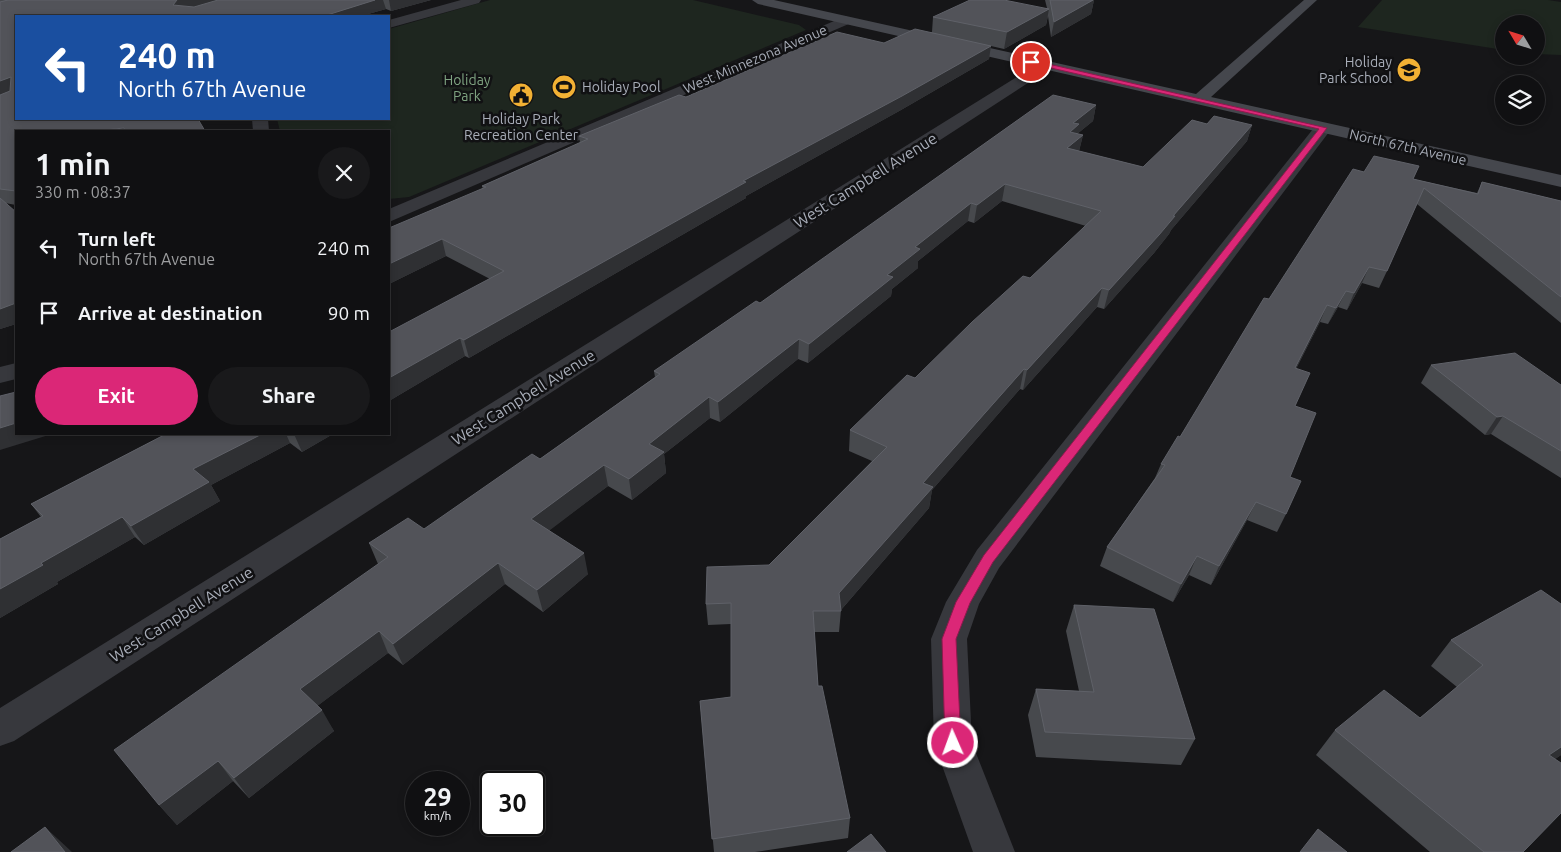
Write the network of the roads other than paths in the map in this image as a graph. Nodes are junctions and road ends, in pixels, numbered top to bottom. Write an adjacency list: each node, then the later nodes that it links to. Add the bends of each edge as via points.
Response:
1 (475, 0): 5 (street)
2 (758, 0): 4 (main road, North 67th Avenue)
3 (1310, 0): 7 (main road)
4 (846, 20): 6 (main road, North 67th Avenue); 10 (street, West Minnezona Avenue)
5 (390, 24)
6 (1046, 65): 7 (main road, North 67th Avenue); 13 (street, West Campbell Avenue)
7 (1199, 100): 8 (main road, North 67th Avenue)
8 (1323, 128): 9 (main road, North 67th Avenue); 14 (street, via 988,559 963,602 949,639 953,743)
9 (1561, 181)
10 (390, 215)
11 (15, 371): 12 (street)
12 (0, 375)
13 (0, 729)
14 (994, 852)

